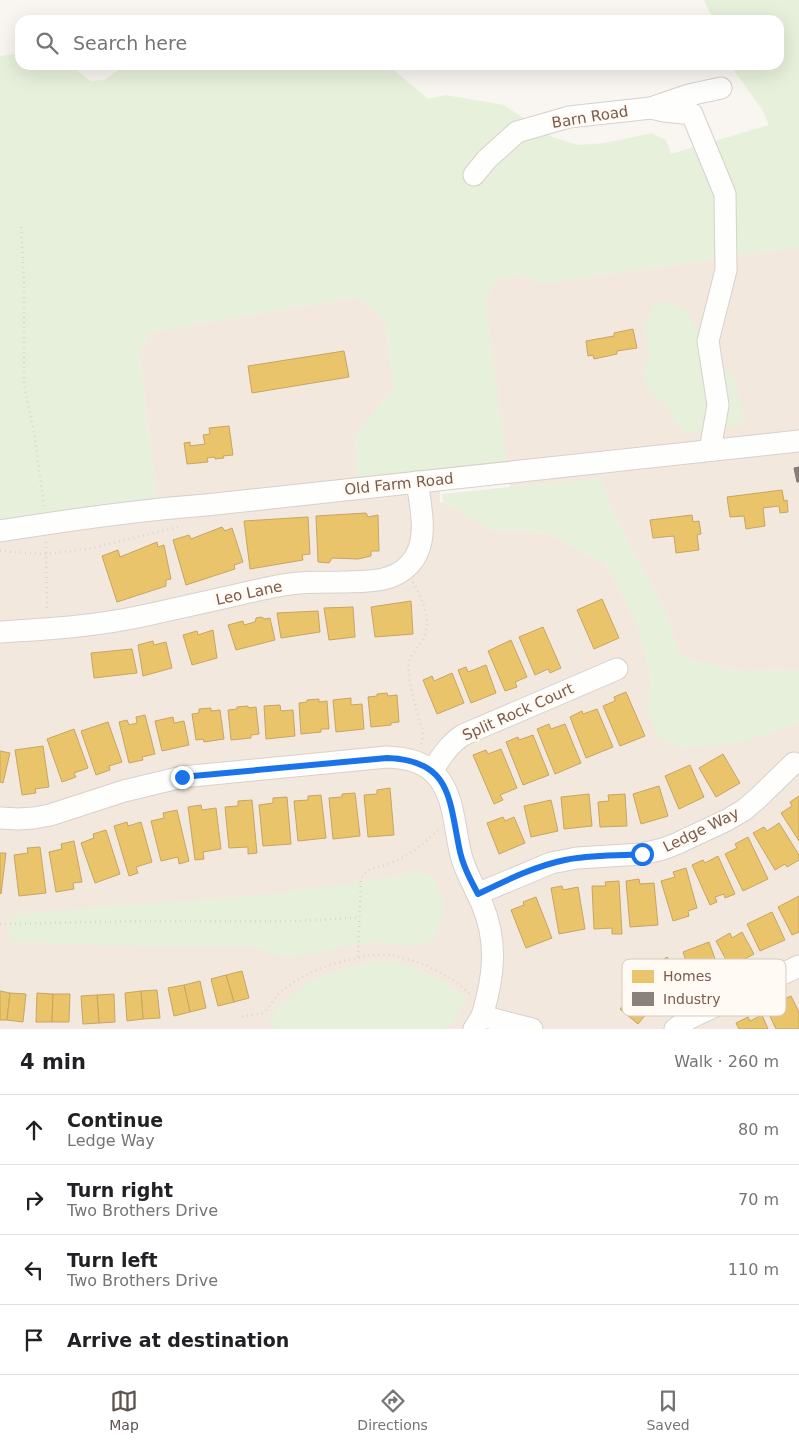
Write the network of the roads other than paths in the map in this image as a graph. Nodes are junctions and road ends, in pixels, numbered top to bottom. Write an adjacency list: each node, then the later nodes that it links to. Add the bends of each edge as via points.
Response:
1 (721, 88): 2 (street, Barn Road)
2 (651, 108): 3 (street, Barn Road, via 569,117 517,132 487,158); 5 (street, via 692,114 725,194 726,270 708,341 718,405)
3 (474, 175)
4 (799, 441): 5 (street, Old Farm Road)
5 (710, 450): 6 (street, Old Farm Road)
6 (418, 482): 7 (street, Old Farm Road, via 162,508); 8 (street, Leo Lane, via 422,526 420,546 409,566 390,578 270,587 116,622)
7 (0, 531)
8 (0, 632)
9 (618, 669): 11 (street, Split Rock Court, via 463,735 454,740)
10 (794, 762): 13 (street, Ledge Way, via 744,810 676,844 642,854 557,861)
11 (432, 771): 12 (street, via 412,760 387,758 209,773 143,785 50,815 26,819); 13 (street, via 446,790 462,859)
12 (0, 818)
13 (478, 894): 17 (street, via 489,926 493,954 491,983)
14 (799, 966): 15 (street)
15 (786, 972)
16 (694, 1016): 19 (street)
17 (478, 1022): 18 (street)
18 (532, 1029)
19 (675, 1029)

